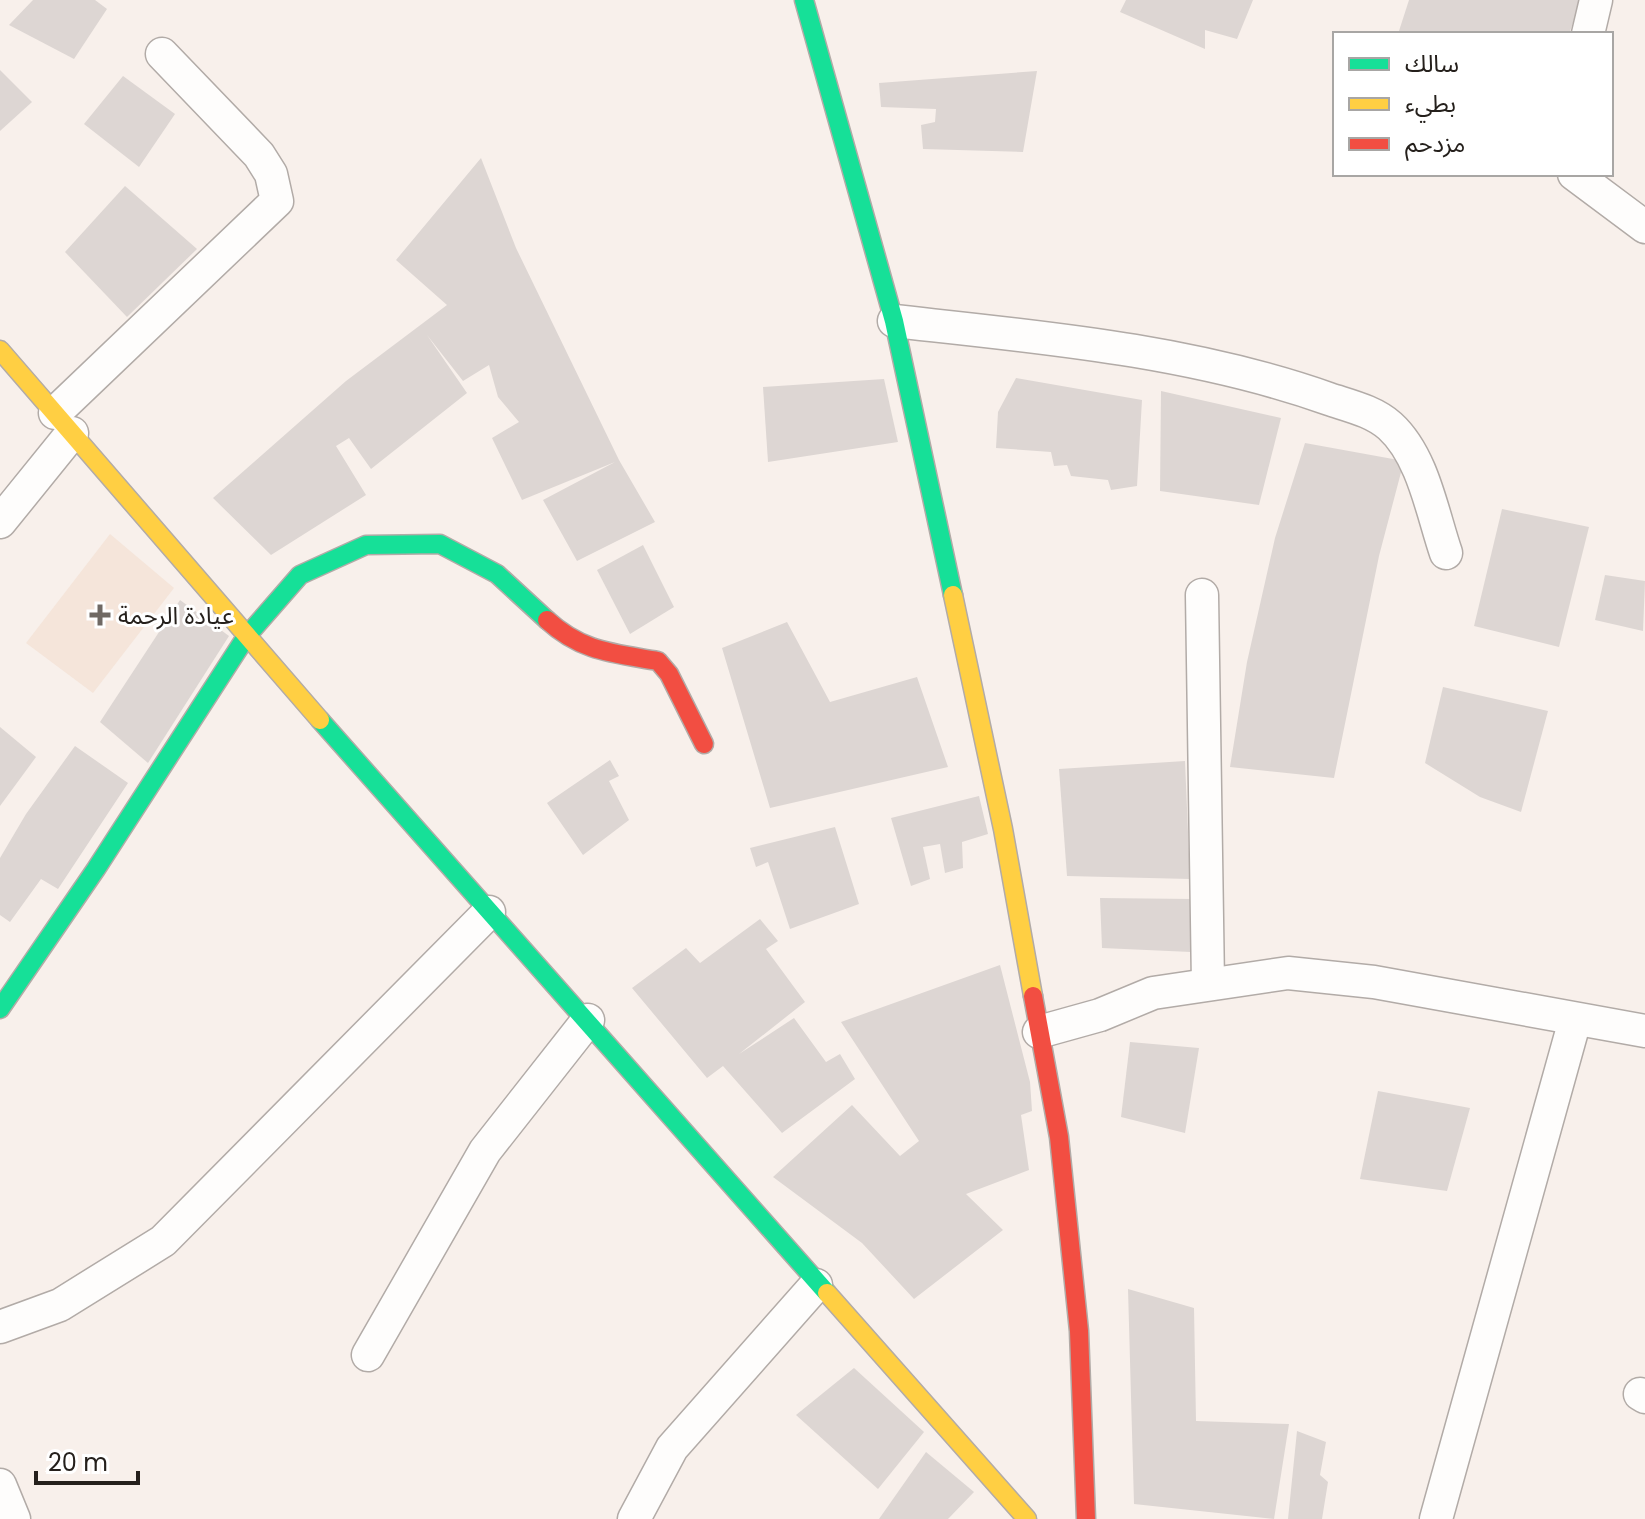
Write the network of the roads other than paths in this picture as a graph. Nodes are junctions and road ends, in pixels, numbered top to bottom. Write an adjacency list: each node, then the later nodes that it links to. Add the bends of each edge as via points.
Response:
1 (804, 0): 7 (street)
2 (1596, 0): 3 (street)
3 (1588, 32)
4 (162, 54): 9 (street, via 259,155 271,174 277,201)
5 (1577, 176): 6 (street)
6 (1645, 227)
7 (894, 321): 11 (street, via 1054,339 1272,379 1376,416 1407,447); 21 (street, via 1003,829)
8 (0, 350): 9 (street)
9 (64, 423): 10 (street); 13 (street)
10 (0, 522)
11 (1446, 553)
12 (1202, 595): 16 (street)
13 (246, 637): 14 (street, via 300,575 366,545 440,544 497,574 569,640 658,661); 15 (street); 17 (street)
14 (704, 744)
15 (489, 912): 18 (street); 23 (street, via 163,1241 60,1305)
16 (1208, 984): 19 (street, via 1288,973 1374,982); 21 (street, via 1153,993)
17 (0, 1009)
18 (588, 1020): 22 (street); 24 (street, via 485,1151)
19 (1575, 1020): 20 (street); 30 (street)
20 (1645, 1031)
21 (1039, 1032): 29 (street, via 1059,1137 1079,1331)
22 (816, 1285): 27 (street, via 672,1448); 28 (street)
23 (0, 1327)
24 (368, 1355)
25 (0, 1485): 26 (street)
26 (14, 1519)
27 (634, 1519)
28 (1027, 1519)
29 (1086, 1519)
30 (1436, 1519)

